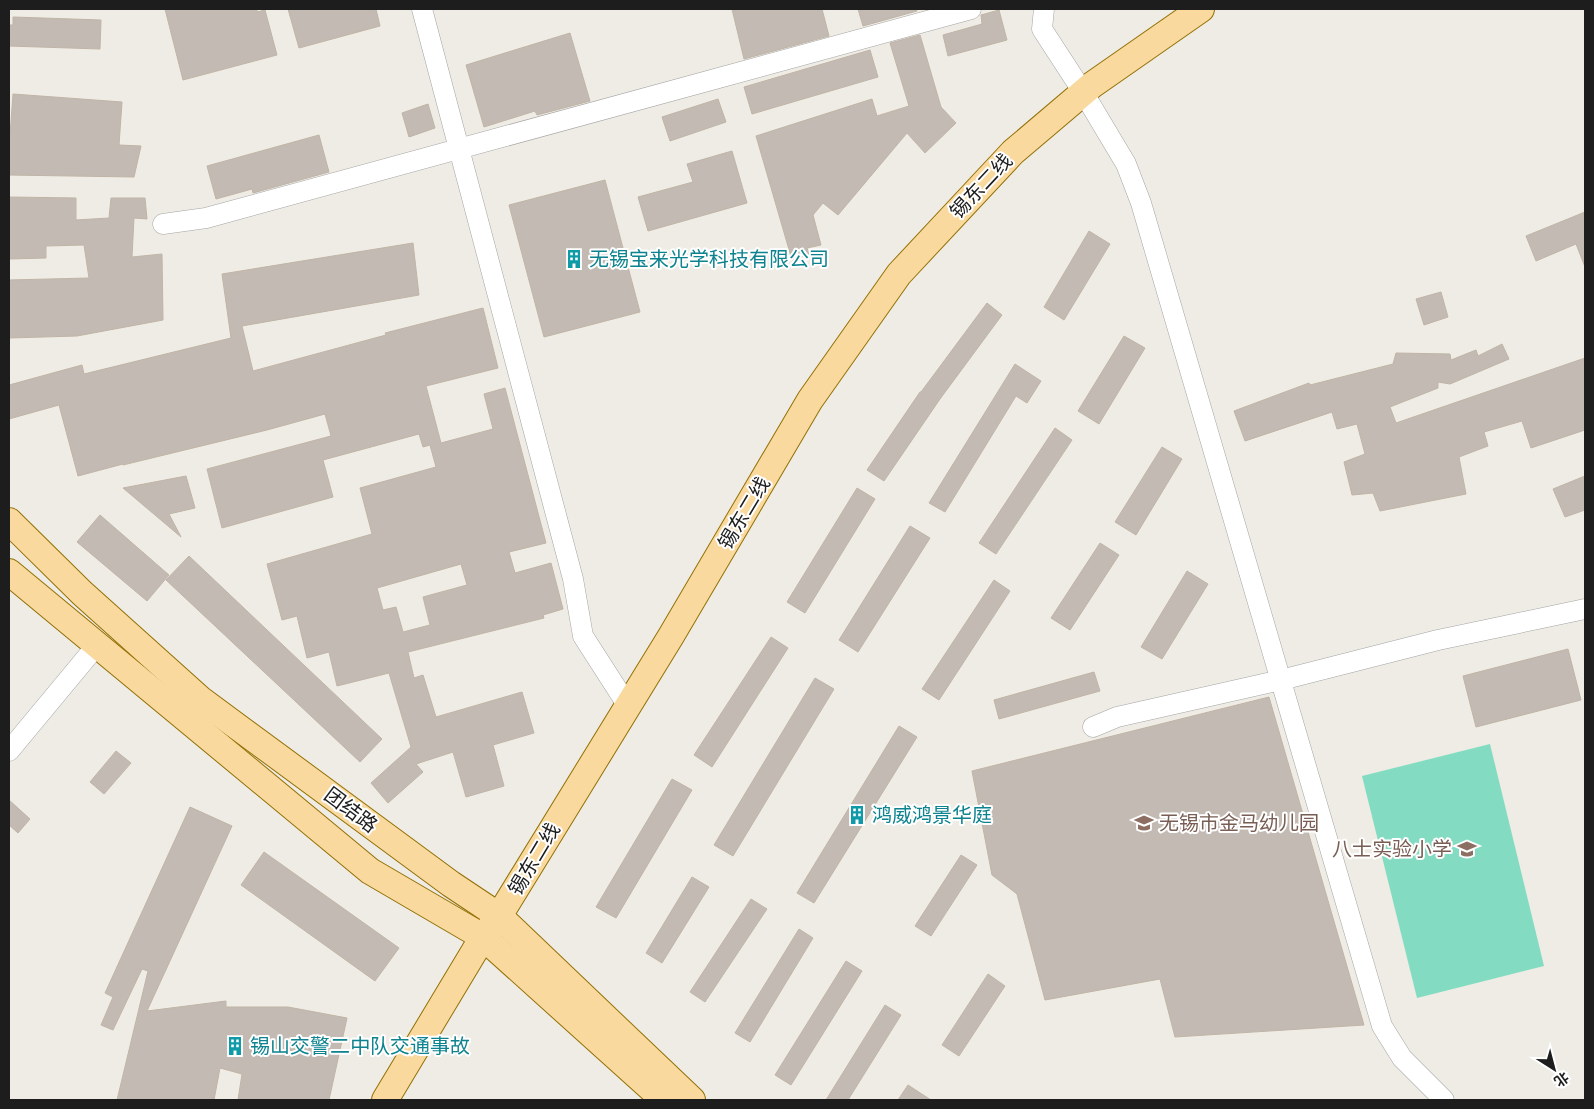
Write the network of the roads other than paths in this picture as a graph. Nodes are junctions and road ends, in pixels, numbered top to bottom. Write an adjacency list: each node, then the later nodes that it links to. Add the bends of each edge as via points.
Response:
1 (422, 9): 6 (street)
2 (972, 9): 6 (street)
3 (1044, 9): 5 (street, via 1042,29)
4 (1201, 9): 5 (main road, 锡东二线)
5 (1083, 92): 12 (street, via 1126,164 1141,203); 13 (main road, 锡东二线, via 1013,152 899,274 810,400)
6 (460, 148): 7 (street, via 206,218); 13 (street, via 573,579 583,636)
7 (163, 224)
8 (9, 521): 16 (main road, 团结路, via 82,593 200,699)
9 (9, 572): 11 (main road, 团结路)
10 (1585, 609): 12 (street, via 1438,640)
11 (97, 645): 15 (street); 17 (main road, 团结路, via 370,871)
12 (1281, 680): 14 (street, via 1117,717); 21 (street, via 1382,1026 1402,1058)
13 (628, 706): 16 (main road, 锡东二线)
14 (1093, 727)
15 (9, 751)
16 (499, 916): 17 (main road, 锡东二线); 20 (main road, 团结路)
17 (483, 937): 18 (main road, 锡东二线); 19 (main road, 团结路)
18 (385, 1100)
19 (664, 1100)
20 (692, 1100)
21 (1444, 1100)

